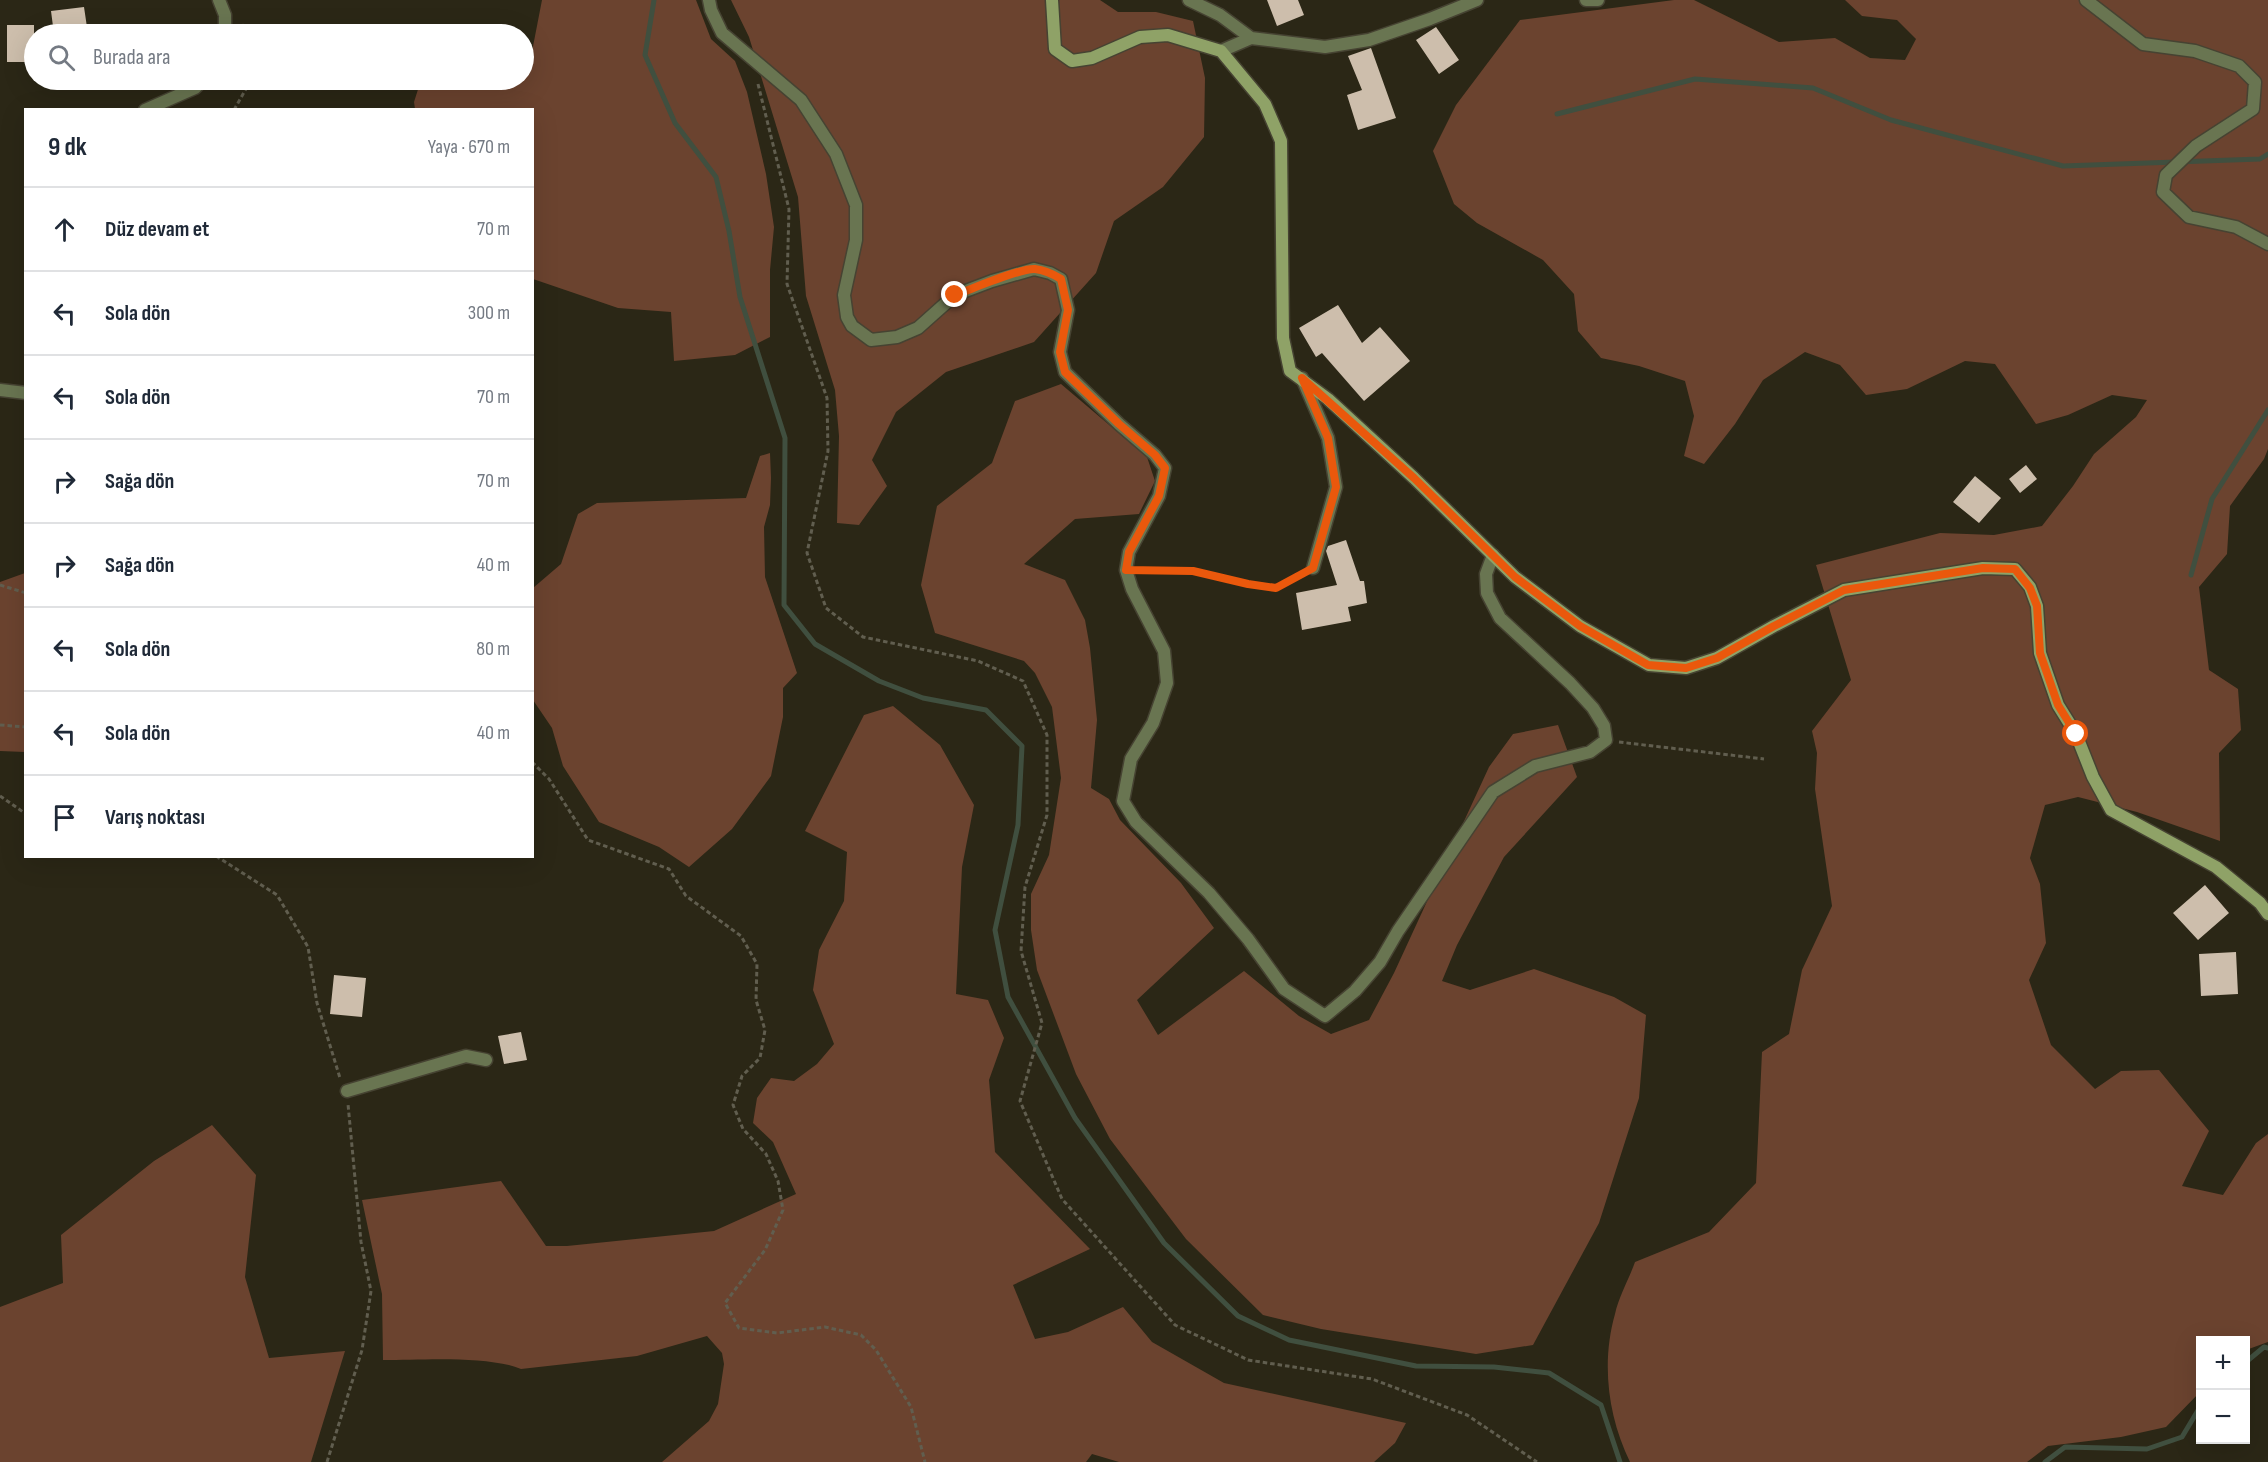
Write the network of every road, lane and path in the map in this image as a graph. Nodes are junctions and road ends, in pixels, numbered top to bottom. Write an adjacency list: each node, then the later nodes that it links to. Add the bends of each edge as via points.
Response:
1 (219, 0): 9 (street)
2 (709, 0): 12 (street, via 722,33)
3 (1052, 0): 11 (street, via 1055,49 1072,61 1092,58 1140,37 1168,35)
4 (1190, 0): 10 (street, via 1220,15)
5 (1477, 0): 10 (street, via 1358,42 1325,47)
6 (1586, 0): 7 (street)
7 (1598, 0)
8 (2086, 0): 17 (street, via 2143,44 2195,51 2239,66 2255,82 2253,109 2196,146 2166,175 2163,192 2189,217 2236,227)
9 (225, 24)
10 (1251, 38): 11 (street)
11 (1221, 51): 18 (street, via 1265,104 1281,141 1283,338 1290,371)
12 (751, 58): 23 (street, via 801,100 836,154 856,205 856,240 844,295 847,316 852,326 871,340 897,337 918,328 955,295 992,281 1034,269 1061,279 1068,310 1060,352 1065,372 1165,468 1159,496 1129,552); 39 (path, via 789,209 787,284 827,398 828,451 807,553 826,608 862,637 978,661 1023,681 1047,735 1047,815 1025,886 1021,951 1042,1023 1020,1101 1062,1199 1175,1325 1248,1360 1372,1379 1467,1415)
13 (190, 90): 15 (street)
14 (245, 90): 16 (path)
15 (150, 108)
16 (235, 108)
17 (2268, 244)
18 (1302, 378): 21 (street); 22 (street, via 1328,438 1336,487)
19 (0, 390): 20 (street)
20 (24, 393)
21 (1493, 555): 28 (street, via 1486,574 1487,593 1500,618 1593,708 1604,726); 34 (street, via 1515,577 1580,626 1648,665 1686,668 1717,658 1844,590 1983,568 2015,569 2030,588 2037,606 2040,653 2058,705 2076,734 2111,810 2216,867)
22 (1313, 568): 23 (path, via 1276,588 1193,571)
23 (1126, 570): 28 (street, via 1164,651 1167,683 1153,723 1131,759 1123,801 1136,822 1209,893 1284,989 1325,1016 1355,991 1380,962 1493,792 1535,766 1590,752)
24 (0, 585): 25 (path)
25 (24, 592)
26 (0, 724): 27 (path)
27 (24, 727)
28 (1606, 740): 29 (path)
29 (1764, 759)
30 (534, 764): 38 (path, via 549,779 588,840 669,869 686,896 741,936 757,964 756,1000 765,1030 760,1058 742,1076 733,1105 743,1129 766,1154 778,1180 783,1210 765,1250 725,1303 739,1328 777,1333 825,1328 861,1335 876,1350 911,1407)
31 (0, 796): 32 (path)
32 (24, 813)
33 (219, 858): 36 (path, via 277,895 308,947 317,1003 340,1080)
34 (2268, 914)
35 (486, 1060): 36 (street, via 466,1056)
36 (347, 1091): 37 (path, via 360,1242 370,1291 362,1350)
37 (327, 1462)
38 (925, 1462)
39 (1537, 1462)

